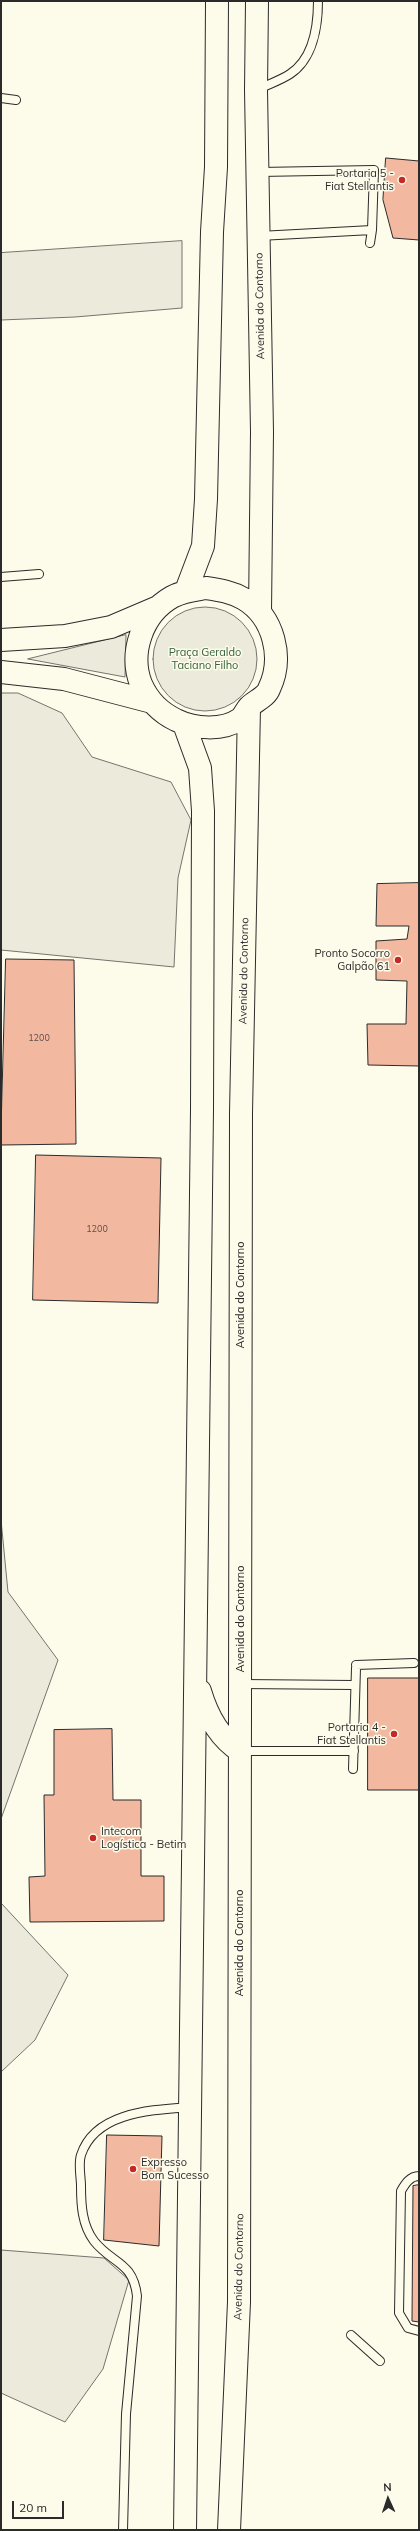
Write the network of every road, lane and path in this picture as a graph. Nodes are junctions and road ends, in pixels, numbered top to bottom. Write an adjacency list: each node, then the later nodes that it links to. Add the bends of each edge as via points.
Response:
1 (216, 1): 13 (street, via 216,167 212,232 206,499 203,546)
2 (257, 1): 4 (street, Avenida do Contorno)
3 (318, 1): 4 (lane, via 318,20 309,52 291,74)
4 (256, 90): 7 (street, Avenida do Contorno)
5 (1, 98): 6 (lane)
6 (16, 100)
7 (258, 172): 8 (lane, via 374,170); 9 (street, Avenida do Contorno)
8 (372, 230): 9 (lane); 10 (lane)
9 (258, 236): 15 (street, Avenida do Contorno, via 262,432)
10 (370, 243)
11 (39, 574): 12 (lane)
12 (1, 577)
13 (186, 591): 14 (street); 15 (street, via 206,588 226,590 245,599)
14 (158, 607): 16 (street, via 110,627 65,636); 18 (street, via 145,624 138,643 137,657 142,684)
15 (260, 612): 19 (street, via 271,630 277,650 276,671 269,691)
16 (1, 640)
17 (1, 672): 18 (street, via 64,679)
18 (152, 702): 20 (street, via 167,716)
19 (249, 707): 20 (street, via 241,719 223,726 204,728); 23 (street, Avenida do Contorno, via 241,1113)
20 (184, 724): 22 (street, via 200,768 203,811)
21 (414, 1663): 24 (lane, via 356,1667)
22 (195, 1676): 25 (street, via 204,1707 216,1728 226,1741); 28 (street)
23 (241, 1684): 24 (lane); 25 (street, Avenida do Contorno)
24 (354, 1685): 26 (lane)
25 (240, 1751): 26 (lane); 35 (street, Avenida do Contorno, via 239,2302)
26 (354, 1751): 27 (lane)
27 (353, 1769)
28 (190, 2106): 33 (lane, via 152,2110 103,2124 90,2136 80,2156 81,2212 94,2240 129,2271 135,2281 137,2296 126,2414); 34 (street)
29 (419, 2176): 30 (lane, via 414,2176 405,2183 401,2192 398,2286 399,2313 408,2328)
30 (419, 2331)
31 (351, 2335): 32 (lane)
32 (380, 2361)
33 (123, 2530)
34 (185, 2530)
35 (229, 2530)

